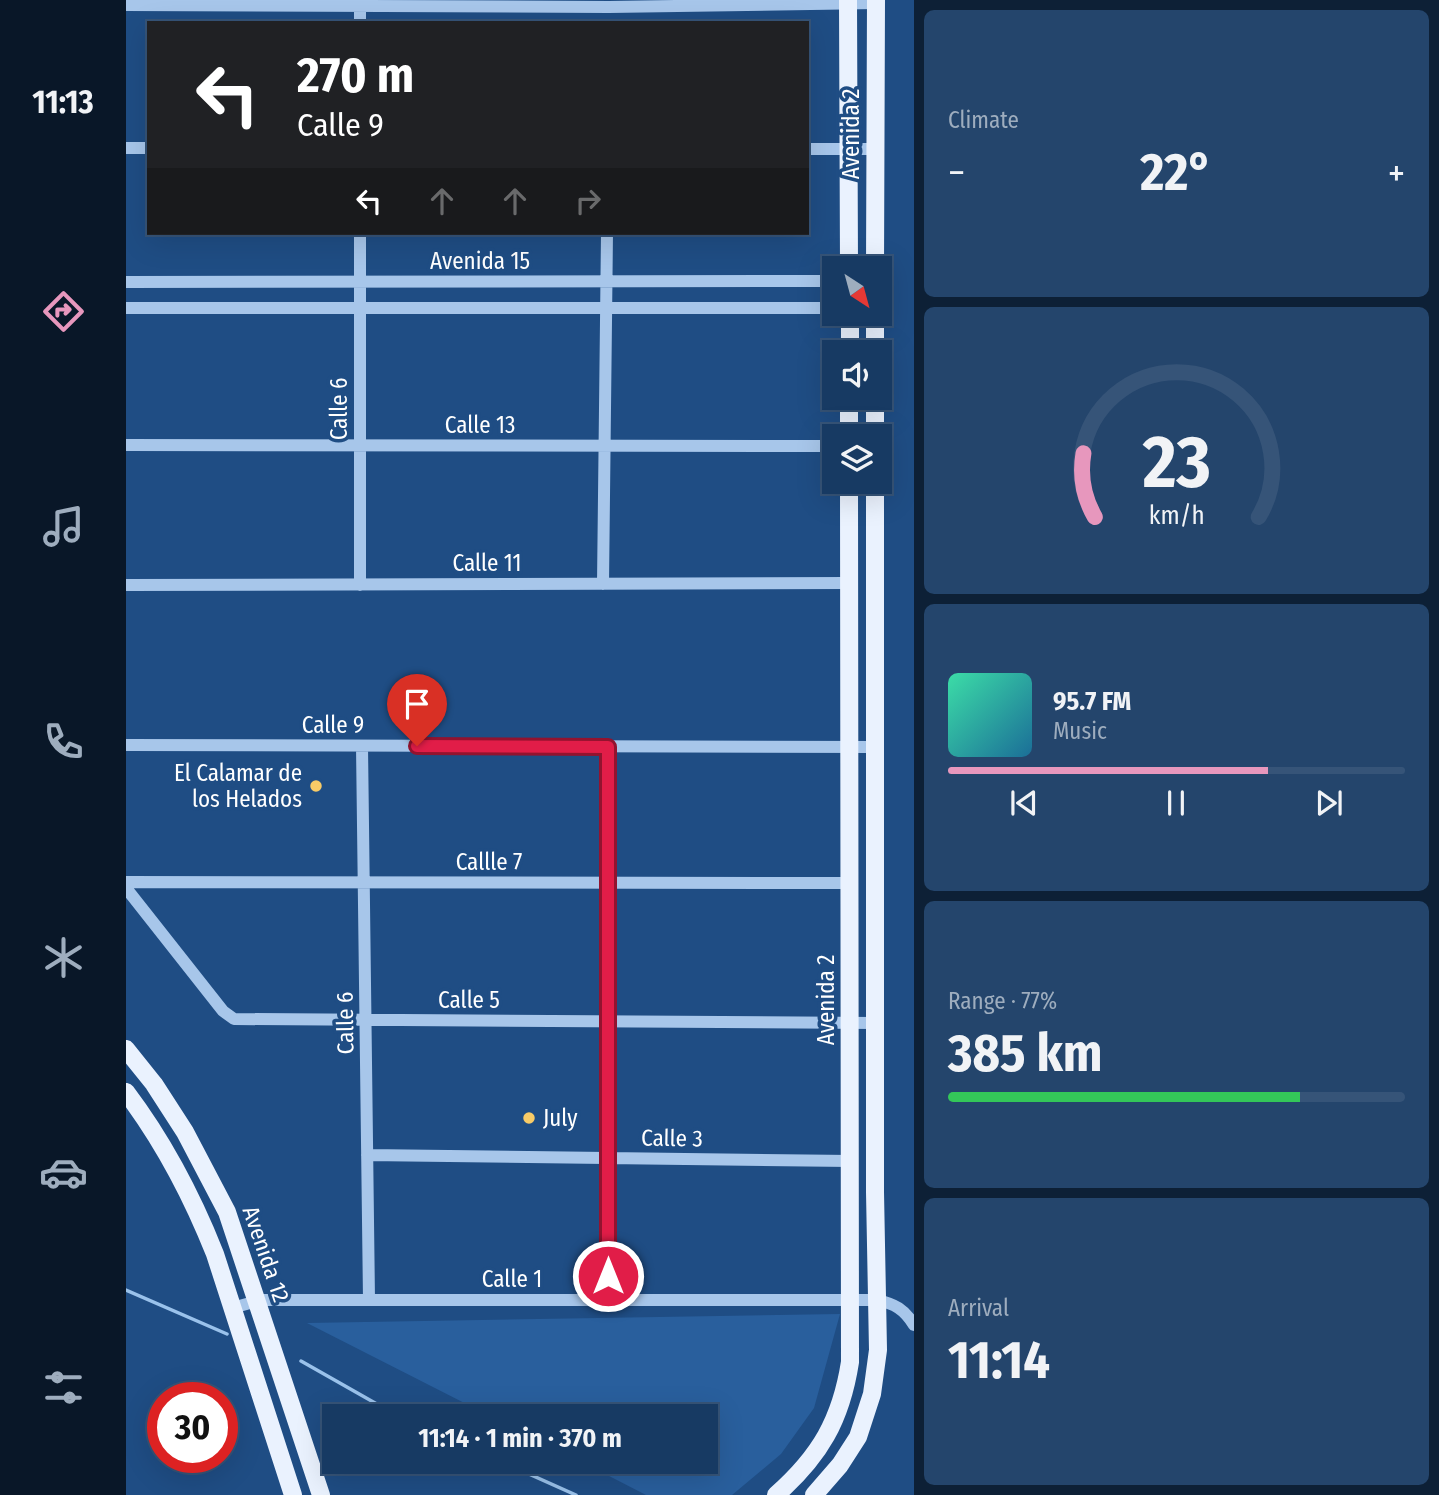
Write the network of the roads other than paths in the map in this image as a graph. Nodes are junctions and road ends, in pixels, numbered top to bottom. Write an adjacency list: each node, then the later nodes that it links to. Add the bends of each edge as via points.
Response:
1 (848, 1): 2 (street); 4 (street); 10 (main road, Avenida 2)
2 (876, 2): 11 (main road, Avenida 2)
3 (360, 3): 4 (street); 5 (street); 6 (street)
4 (609, 4)
5 (126, 5)
6 (360, 21)
7 (126, 148): 8 (street)
8 (147, 148)
9 (809, 149): 10 (street)
10 (849, 149): 11 (street); 14 (main road, Avenida 2)
11 (876, 149): 15 (main road, Avenida 2)
12 (360, 235): 19 (street, Calle 6)
13 (607, 235): 16 (street)
14 (849, 256)
15 (875, 256)
16 (606, 281): 17 (street, Avenida 15); 19 (street, Avenida 15); 22 (street)
17 (822, 281)
18 (126, 282): 19 (street, Avenida 15)
19 (360, 282): 21 (street, Calle 6)
20 (126, 308): 21 (street, Avenida 15)
21 (360, 308): 22 (street, Avenida 15); 25 (street, Calle 6)
22 (606, 308): 23 (street, Avenida 15); 26 (street)
23 (822, 308)
24 (126, 446): 25 (street, Calle 13)
25 (360, 446): 26 (street, Calle 13); 33 (street, Calle 6)
26 (605, 446): 27 (street, Calle 13); 31 (street)
27 (822, 446)
28 (849, 494): 30 (main road, Avenida 2)
29 (875, 494): 38 (main road)
30 (849, 583): 31 (street, Calle 11); 37 (main road, Avenida 2)
31 (603, 584): 33 (street, Calle 11)
32 (126, 585): 33 (street, Calle 11)
33 (360, 585)
34 (126, 745): 35 (street, Calle 9)
35 (362, 746): 36 (street, Calle 9); 40 (street, Calle 6)
36 (608, 747): 37 (street, Calle 9); 41 (street)
37 (849, 747): 38 (street, Calle 9); 42 (main road, Avenida 2)
38 (876, 747): 47 (main road)
39 (126, 882): 40 (street, Callle 7)
40 (364, 882): 41 (street, Callle 7); 44 (street, Calle 6)
41 (608, 883): 42 (street, Callle 7); 45 (street)
42 (851, 883): 46 (main road, Avenida 2)
43 (126, 888): 44 (street, Calle 5, via 234,1019)
44 (366, 1020): 45 (street, Calle 5); 50 (street, Calle 6)
45 (608, 1022): 46 (street, Calle 5); 51 (street)
46 (850, 1023): 47 (street, Calle 5); 52 (main road, Avenida 2)
47 (875, 1023): 56 (main road)
48 (126, 1049): 57 (main road, Avenida 12, via 160,1093 202,1163 227,1212)
49 (126, 1092): 58 (main road, via 201,1218)
50 (367, 1155): 51 (street, Calle 3); 53 (street, Calle 6)
51 (608, 1158): 52 (street, Calle 3); 54 (street)
52 (850, 1161): 55 (main road, Avenida 2)
53 (369, 1300): 54 (street, Calle 1); 57 (street, Calle 1)
54 (608, 1300): 55 (street, Calle 1)
55 (850, 1300): 56 (street, Calle 1); 62 (main road, Avenida 2, via 850,1362 841,1406 821,1447)
56 (877, 1300): 59 (street, via 895,1304); 63 (main road, via 876,1369 867,1412 858,1437)
57 (257, 1301): 58 (street, Calle 1); 61 (main road, Avenida 12)
58 (232, 1308): 60 (main road)
59 (914, 1325)
60 (293, 1495)
61 (321, 1495)
62 (776, 1495)
63 (814, 1495)

